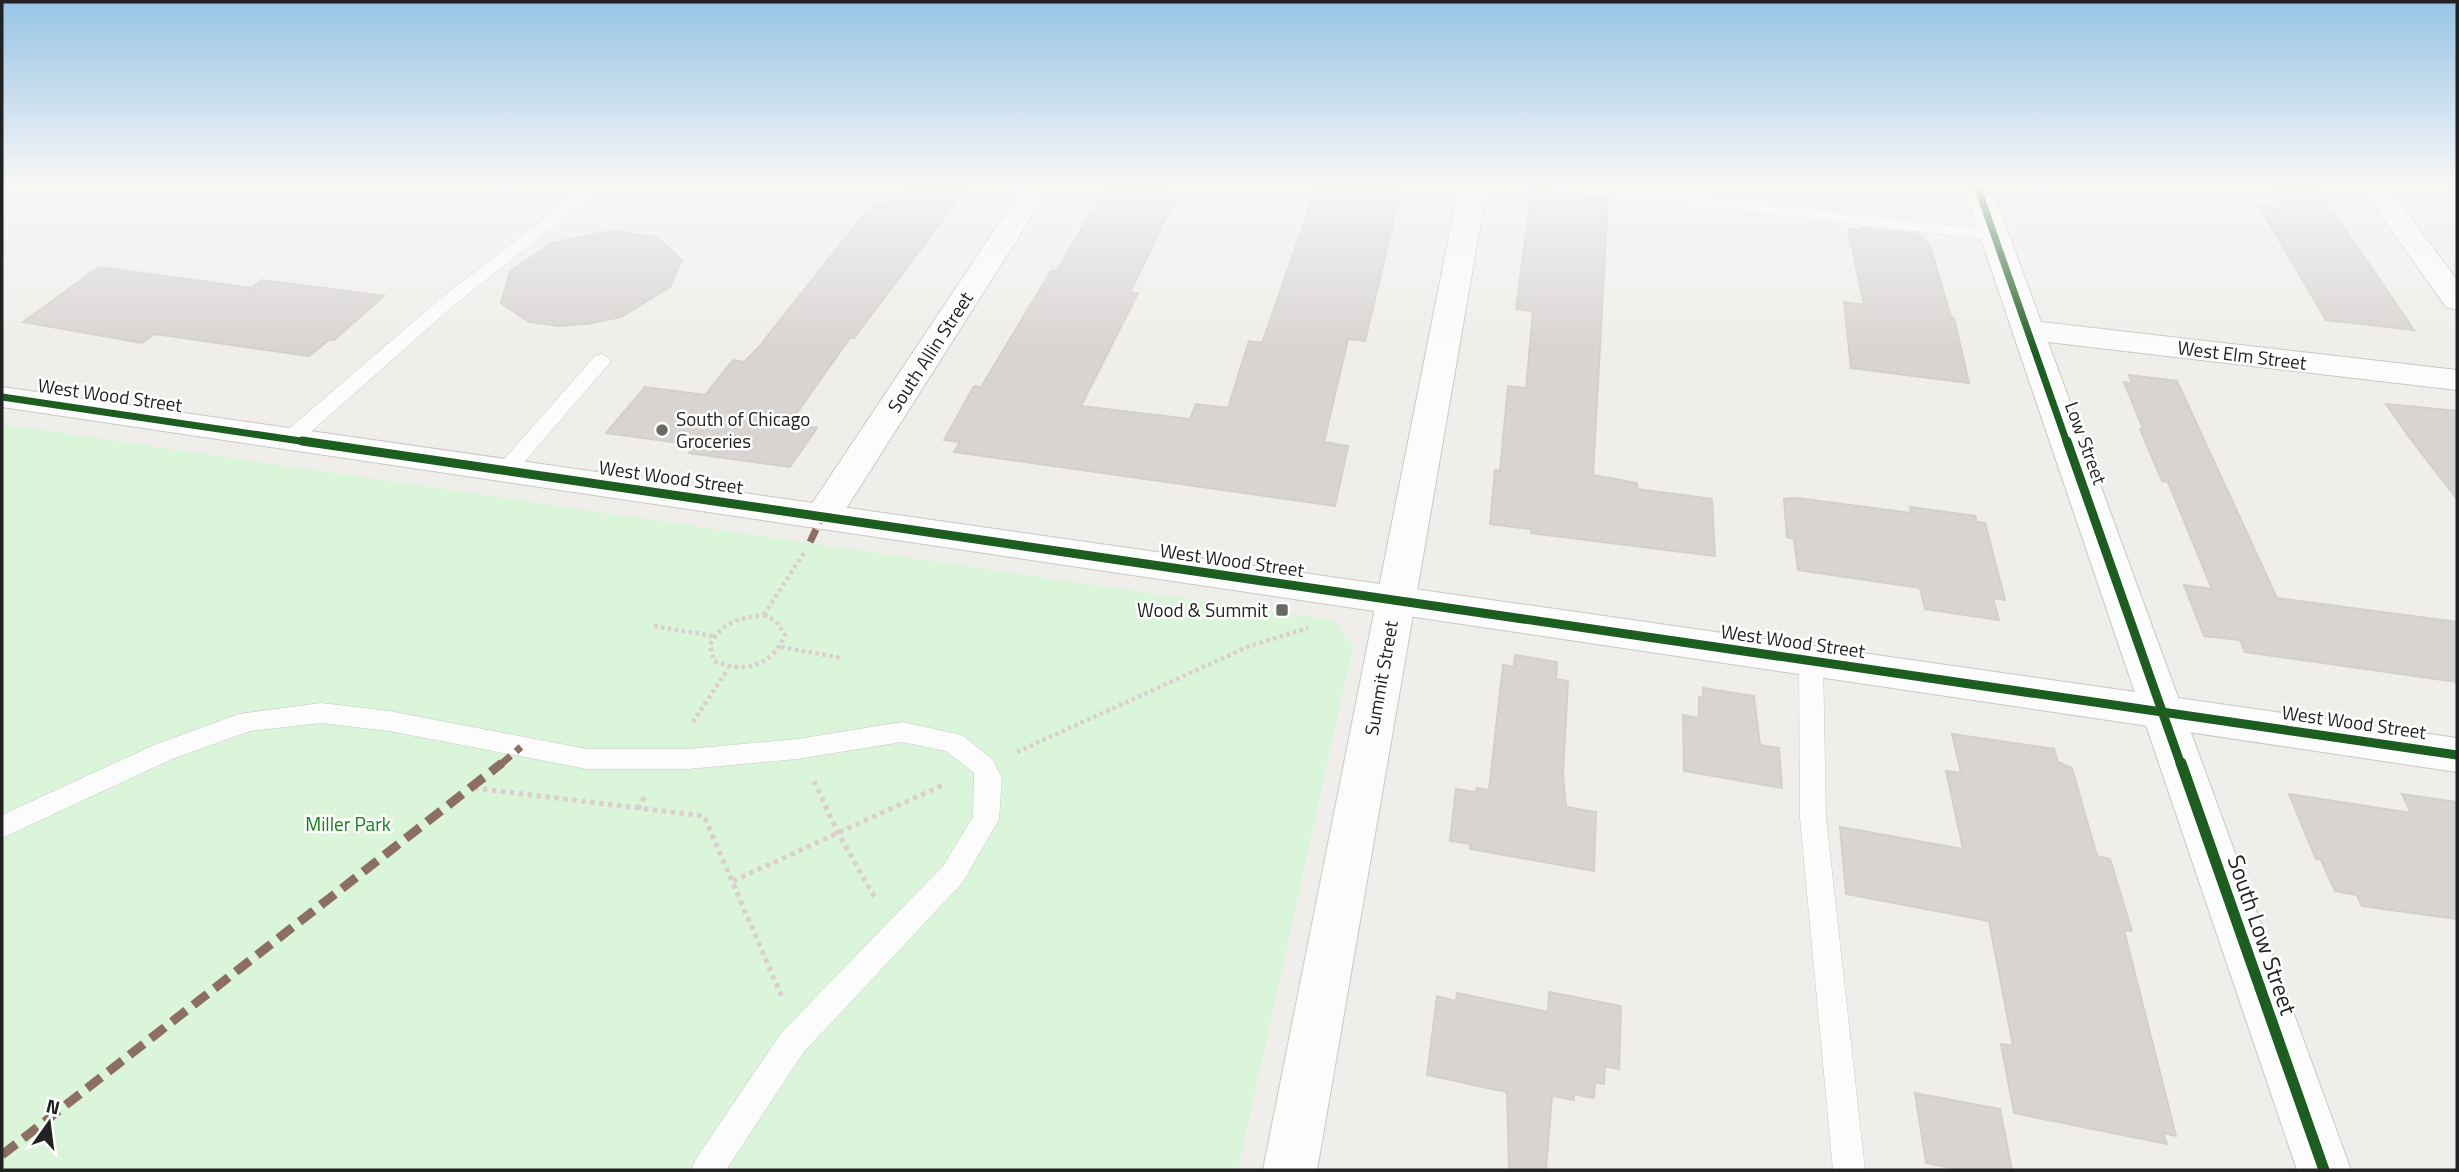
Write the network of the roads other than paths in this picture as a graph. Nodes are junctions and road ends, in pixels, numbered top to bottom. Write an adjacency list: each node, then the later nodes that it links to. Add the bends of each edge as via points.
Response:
1 (526, 241): 11 (lane, via 447,302)
2 (1003, 241): 13 (street, South Allin Street)
3 (1463, 241): 14 (street, Summit Street)
4 (1996, 241): 7 (street, Low Street)
5 (2413, 241): 6 (street)
6 (2457, 301)
7 (2027, 330): 9 (street, West Elm Street); 16 (street, Low Street)
8 (601, 360): 12 (lane)
9 (2457, 380)
10 (4, 400): 11 (street, West Wood Street)
11 (290, 439): 12 (street, West Wood Street)
12 (505, 471): 13 (street, West Wood Street)
13 (814, 532): 14 (street, West Wood Street)
14 (1395, 601): 15 (street, West Wood Street); 21 (street, Summit Street)
15 (1811, 661): 16 (street, West Wood Street); 22 (lane, via 1813,818)
16 (2164, 712): 17 (street, West Wood Street); 23 (street, South Low Street)
17 (2457, 755)
18 (2, 827): 19 (lane, via 163,752 248,721 321,713 389,721 587,759 688,760 902,732 953,742 984,767 989,779 986,819 953,874)
19 (799, 1036): 20 (lane)
20 (706, 1170)
21 (1290, 1170)
22 (1849, 1170)
23 (2324, 1170)

